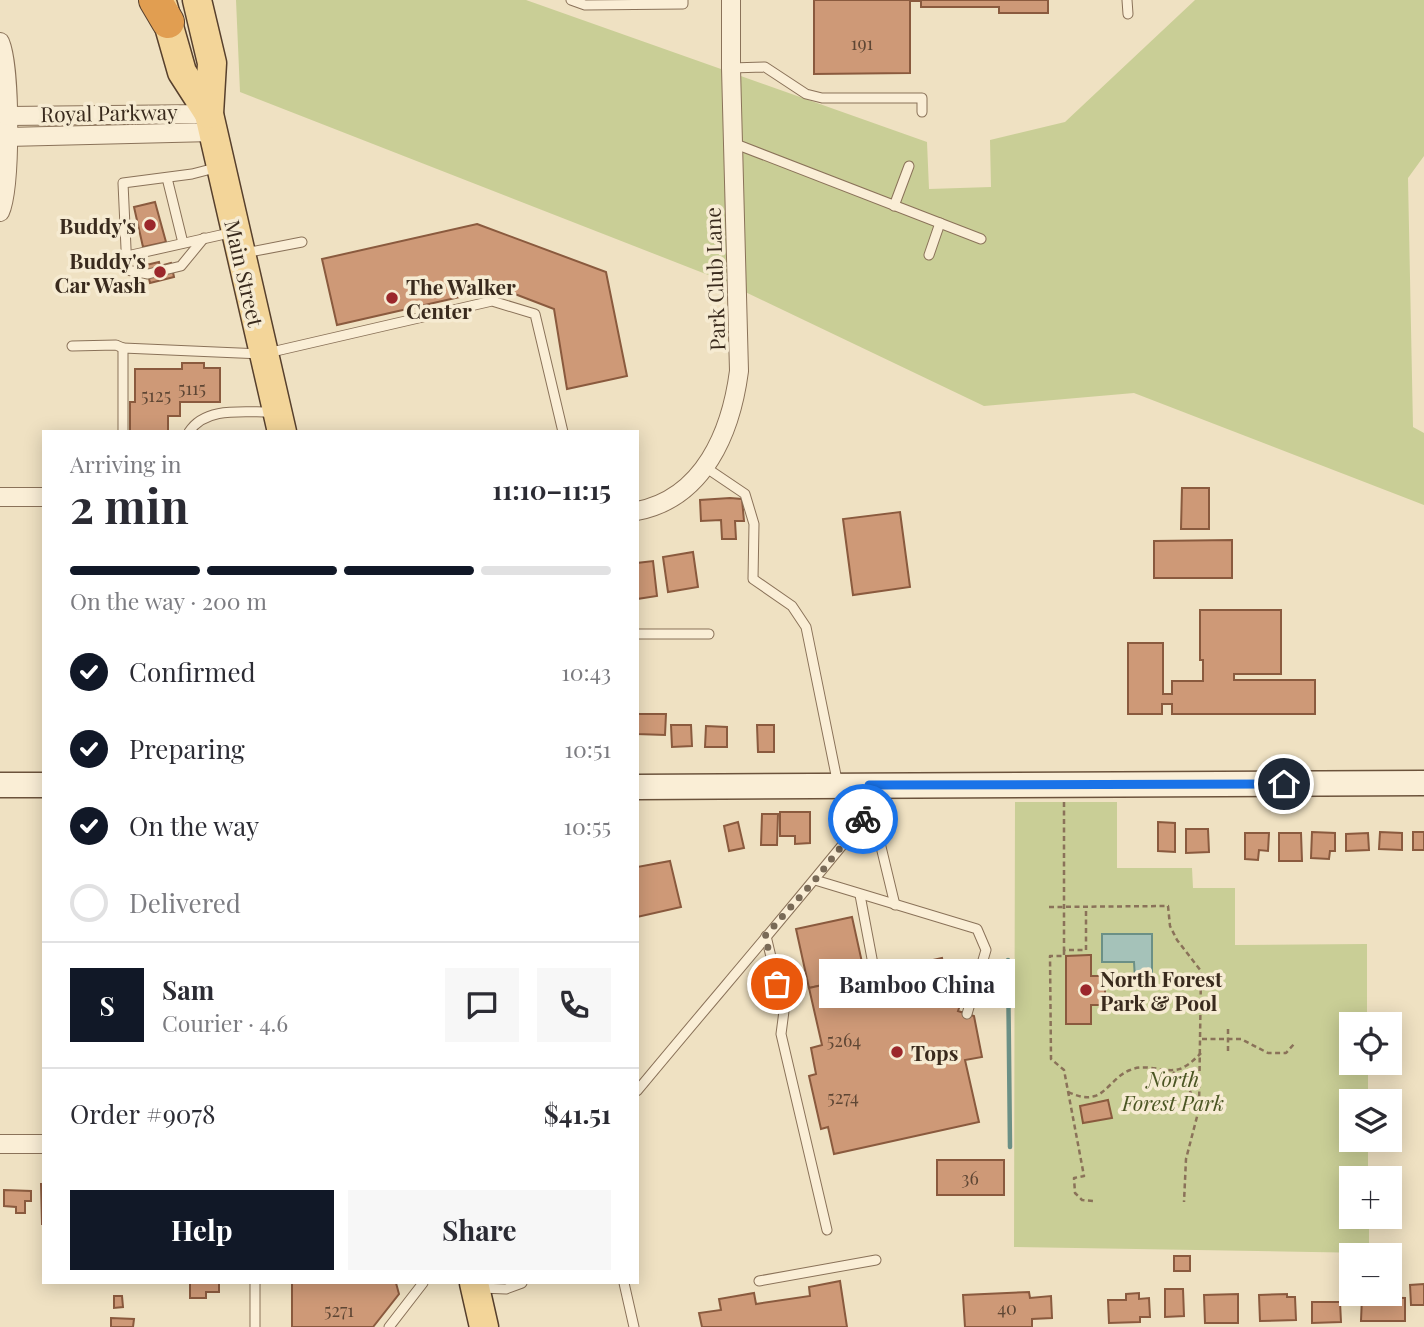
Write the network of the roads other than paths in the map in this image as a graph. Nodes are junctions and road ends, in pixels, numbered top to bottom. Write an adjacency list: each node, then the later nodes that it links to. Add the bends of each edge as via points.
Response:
1 (197, 0): 12 (main road, Main Street, via 212,63)
2 (571, 0): 3 (lane, via 585,5 683,4)
3 (683, 0)
4 (732, 0): 9 (street, Park Club Lane)
5 (1127, 0): 7 (lane)
6 (162, 7): 12 (main road, Main Street, via 182,72)
7 (1128, 14)
8 (0, 42): 11 (street, via 6,61)
9 (731, 68): 10 (lane, via 765,68 806,94 822,97 922,98); 14 (street, Park Club Lane)
10 (922, 112)
11 (7, 116): 12 (street, Royal Parkway); 13 (street)
12 (211, 123): 13 (street, Royal Parkway); 15 (main road, Main Street)
13 (7, 137): 19 (street, via 5,197)
14 (733, 144): 18 (lane); 35 (street, Park Club Lane, via 739,371 727,427)
15 (221, 166): 17 (lane); 25 (main road, Main Street)
16 (909, 166): 18 (lane)
17 (167, 178): 24 (lane); 27 (lane, via 123,183)
18 (894, 205): 20 (lane)
19 (0, 212)
20 (940, 223): 22 (lane); 26 (lane)
21 (204, 239): 24 (lane); 25 (lane); 27 (lane, via 181,266 172,269 148,274 127,270)
22 (981, 239)
23 (302, 242): 25 (lane)
24 (183, 243): 27 (lane)
25 (238, 243): 30 (main road, Main Street)
26 (929, 255)
27 (127, 256)
28 (72, 346): 29 (lane)
29 (123, 348): 30 (lane); 32 (lane)
30 (263, 354): 31 (main road, Main Street); 34 (lane, via 492,302 535,314)
31 (279, 422): 33 (lane, via 209,414)
32 (123, 430)
33 (190, 430)
34 (563, 430)
35 (705, 467): 38 (street, Park Club Lane, via 674,497); 45 (lane, via 745,494 754,524 753,579 792,606 806,627)
36 (0, 497): 37 (street)
37 (42, 497)
38 (639, 510)
39 (639, 634): 40 (lane)
40 (709, 634)
41 (1424, 783): 44 (street)
42 (0, 785): 43 (street)
43 (42, 785)
44 (869, 785): 45 (street); 47 (lane)
45 (838, 786): 46 (street)
46 (639, 787)
47 (870, 811): 48 (lane); 50 (lane)
48 (815, 880): 49 (lane); 51 (lane)
49 (860, 895): 50 (lane); 52 (lane)
50 (895, 905): 53 (lane, via 977,929 986,950)
51 (765, 936): 54 (lane); 57 (lane, via 784,1011 781,1034)
52 (873, 964)
53 (967, 1014)
54 (639, 1089)
55 (0, 1144): 56 (street)
56 (42, 1144)
57 (827, 1230)
58 (876, 1260): 59 (lane)
59 (759, 1281)
60 (255, 1284): 67 (lane)
61 (408, 1284): 66 (lane)
62 (423, 1284): 66 (lane)
63 (477, 1284): 64 (lane, via 506,1289); 69 (main road)
64 (519, 1284)
65 (624, 1284): 70 (lane)
66 (412, 1295): 68 (lane)
67 (255, 1327)
68 (389, 1327)
69 (484, 1327)
70 (634, 1327)

